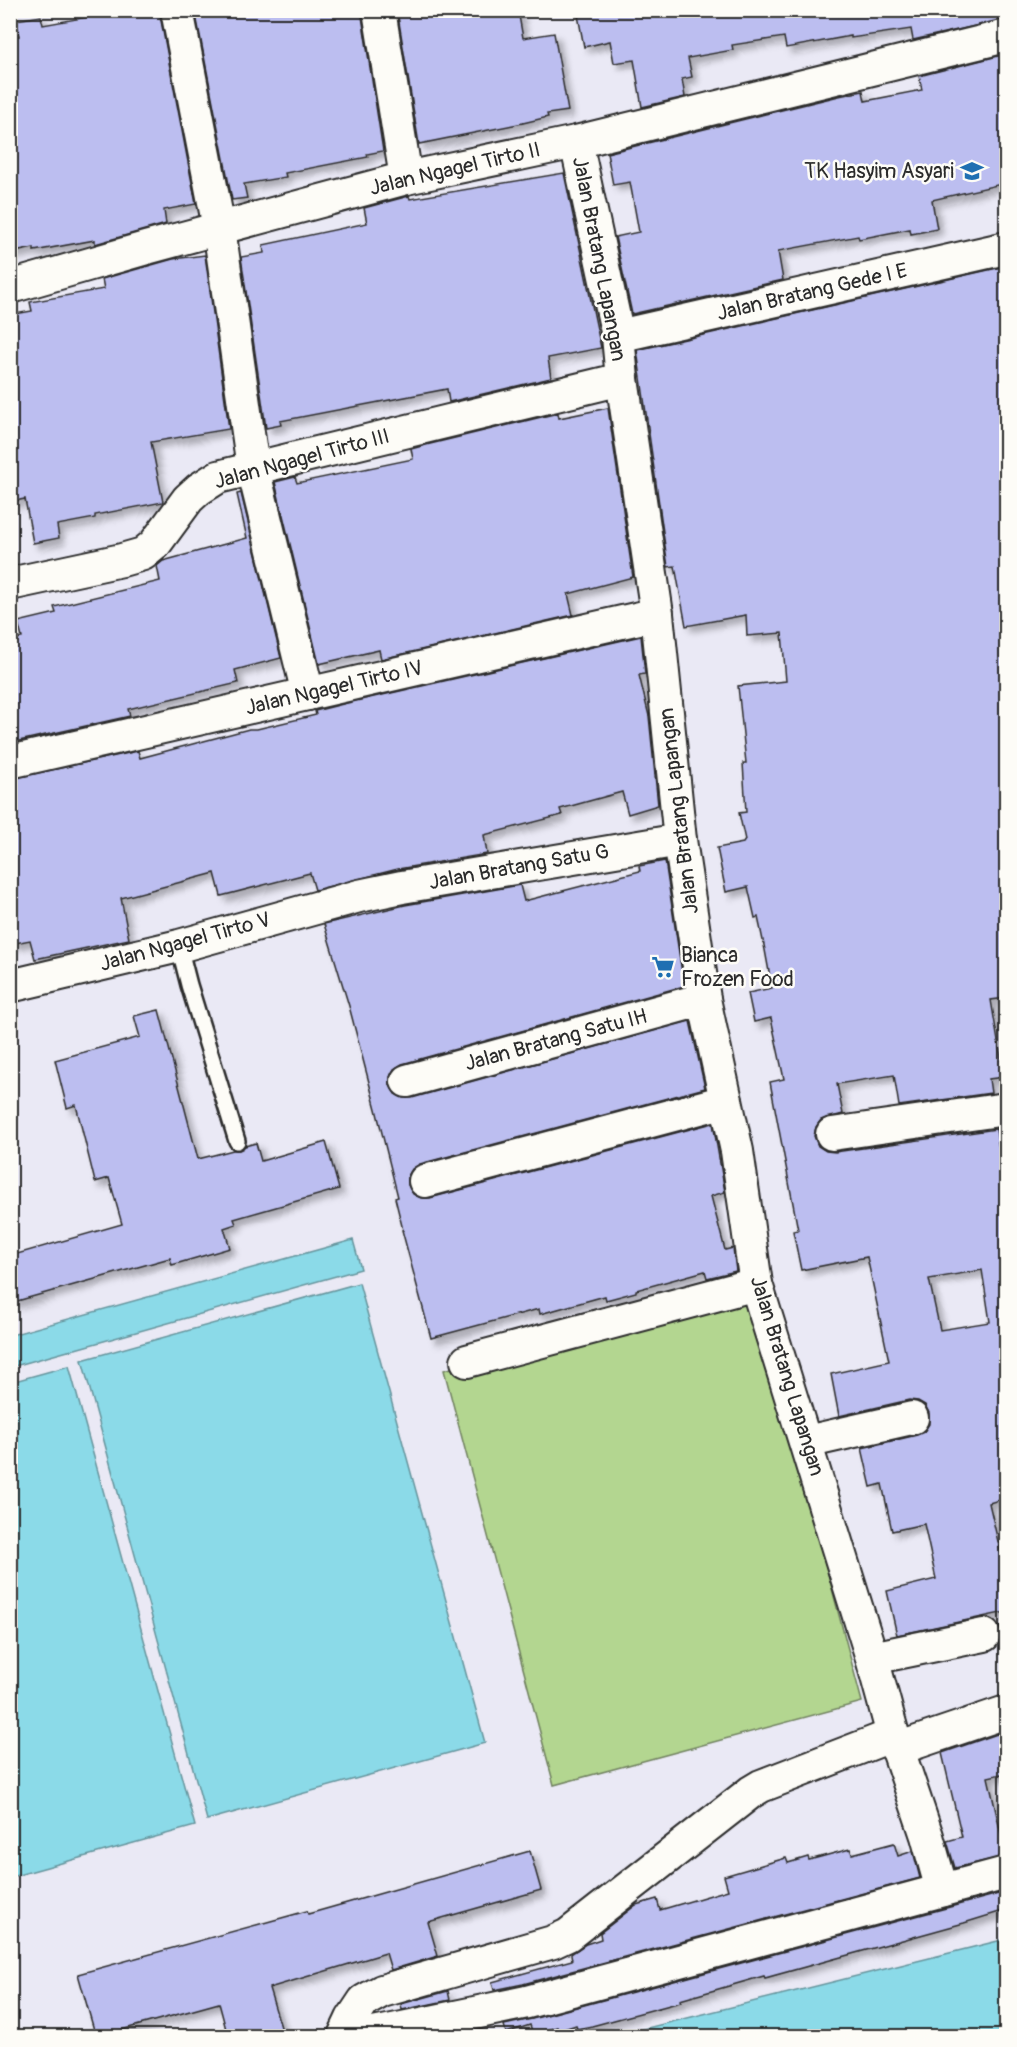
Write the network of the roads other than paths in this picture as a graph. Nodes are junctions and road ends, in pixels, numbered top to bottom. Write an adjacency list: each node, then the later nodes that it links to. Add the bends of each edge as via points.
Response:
1 (177, 10): 6 (street)
2 (379, 10): 5 (street)
3 (1006, 36): 4 (street, Jalan Ngagel Tirto II)
4 (576, 142): 5 (street, Jalan Ngagel Tirto II); 9 (street, Jalan Bratang Lapangan)
5 (406, 178): 6 (street, Jalan Ngagel Tirto II)
6 (219, 228): 8 (street, Jalan Ngagel Tirto II); 11 (street)
7 (1006, 248): 9 (street, Jalan Bratang Gede I E)
8 (10, 287)
9 (618, 336): 10 (street, Jalan Bratang Lapangan)
10 (622, 379): 11 (street, Jalan Ngagel Tirto III); 13 (street, Jalan Bratang Lapangan)
11 (253, 468): 12 (street, Jalan Ngagel Tirto III, via 218,477 199,489 143,554); 14 (street)
12 (10, 584)
13 (657, 614): 14 (street, Jalan Ngagel Tirto IV); 16 (street, Jalan Bratang Lapangan)
14 (308, 694): 15 (street, Jalan Ngagel Tirto IV)
15 (10, 762)
16 (680, 840): 17 (street, Jalan Bratang Satu G); 20 (street, Jalan Bratang Lapangan)
17 (359, 896): 18 (street, Jalan Ngagel Tirto V)
18 (179, 946): 19 (street, Jalan Ngagel Tirto V); 25 (lane)
19 (10, 986)
20 (705, 999): 21 (street, Jalan Bratang Satu IH); 22 (street, Jalan Bratang Lapangan)
21 (407, 1081)
22 (726, 1101): 26 (street); 27 (street, Jalan Bratang Lapangan)
23 (1006, 1109): 24 (street)
24 (832, 1134)
25 (237, 1141)
26 (424, 1181)
27 (756, 1284): 28 (street); 30 (street, Jalan Bratang Lapangan)
28 (467, 1361)
29 (912, 1418): 30 (street)
30 (806, 1442): 32 (street, Jalan Bratang Lapangan)
31 (984, 1635): 32 (street)
32 (872, 1658): 34 (street, Jalan Bratang Lapangan)
33 (1006, 1712): 34 (street)
34 (895, 1742): 36 (street, Jalan Bratang Lapangan); 37 (street, via 761,1786 568,1935 382,1991 364,2001)
35 (1006, 1874): 36 (street)
36 (942, 1890): 38 (street, via 527,2002)
37 (344, 2037)
38 (364, 2037)

